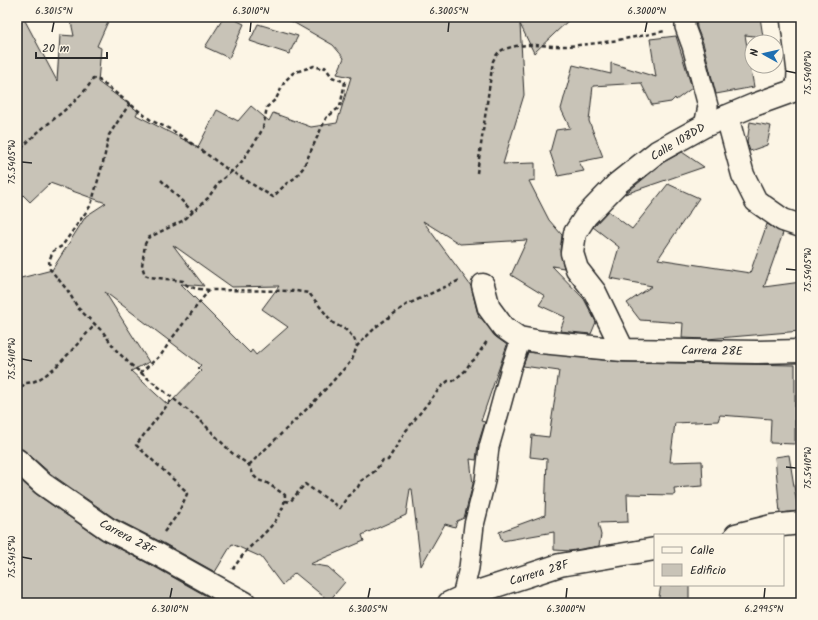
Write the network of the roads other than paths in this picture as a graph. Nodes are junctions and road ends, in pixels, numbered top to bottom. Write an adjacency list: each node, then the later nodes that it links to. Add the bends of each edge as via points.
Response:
1 (790, 17): 3 (street)
2 (685, 22): 5 (street, via 708,106)
3 (798, 90): 4 (street, Calle 108DD)
4 (727, 116): 5 (street, Calle 108DD); 6 (street, via 743,176 756,201 784,220)
5 (704, 126): 9 (street, Calle 108DD, via 657,152 618,183 586,216 574,233 572,253 577,269 595,292)
6 (801, 226)
7 (483, 284): 8 (street, Carrera 28E, via 489,308 503,327)
8 (519, 338): 9 (street, Carrera 28E); 15 (street, via 520,342 489,447 468,568)
9 (623, 350): 10 (street, Carrera 28E)
10 (801, 351)
11 (17, 460): 16 (street, Carrera 28F, via 43,484 108,529)
12 (801, 523): 13 (street, via 772,526)
13 (740, 534)
14 (654, 549): 15 (street, Carrera 28F, via 560,564)
15 (456, 600)
16 (245, 603)

